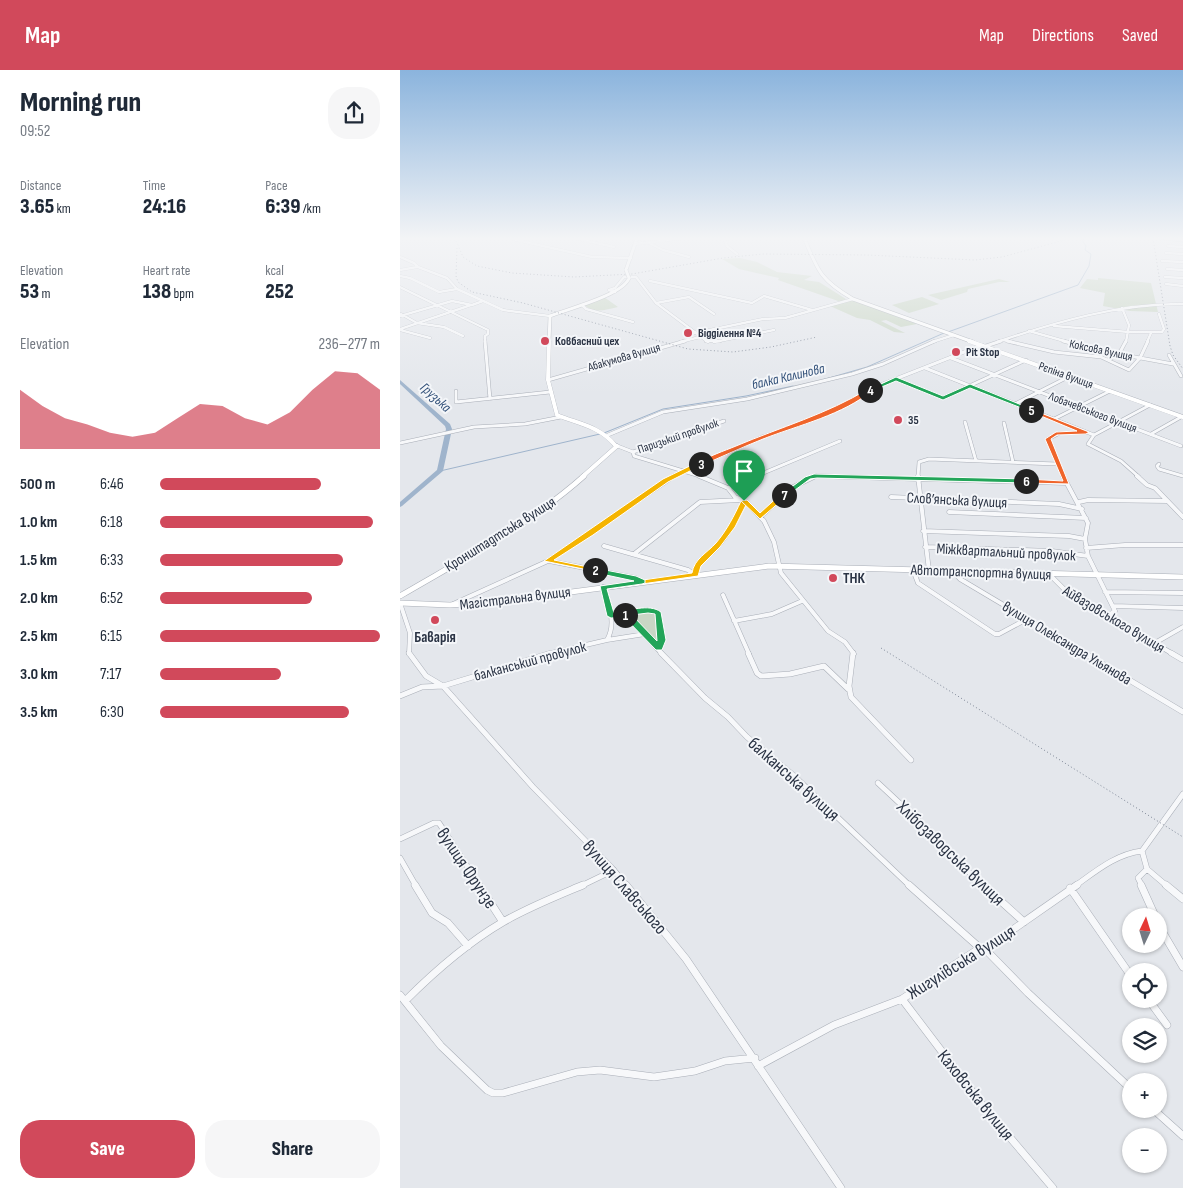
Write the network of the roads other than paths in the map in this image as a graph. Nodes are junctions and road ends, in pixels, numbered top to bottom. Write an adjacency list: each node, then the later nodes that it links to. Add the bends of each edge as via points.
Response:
1 (407, 290): 15 (street)
2 (436, 290): 3 (street)
3 (450, 290)
4 (460, 290): 12 (street)
5 (610, 290): 10 (street)
6 (618, 290): 10 (street, bridge)
7 (646, 290): 13 (street)
8 (693, 290): 19 (street, via 752,303 764,296)
9 (837, 290): 11 (street, Рєпіна вулиця)
10 (615, 292): 17 (street)
11 (853, 299): 19 (street); 34 (street, Рєпіна вулиця)
12 (483, 301): 16 (street); 24 (street, via 503,310)
13 (656, 303): 21 (street, via 689,297); 32 (street)
14 (1183, 304): 18 (street, via 1154,303)
15 (437, 305): 16 (street, via 454,301); 20 (street); 23 (street)
16 (472, 305): 20 (street)
17 (582, 305): 24 (street); 25 (street, via 586,309)
18 (1122, 308): 27 (street); 31 (street, via 1127,316)
19 (812, 310): 32 (street, via 785,318 763,318)
20 (451, 312): 26 (street); 58 (street, via 489,331 486,336)
21 (714, 314)
22 (1159, 314): 33 (street, via 1164,329)
23 (401, 315): 26 (street)
24 (550, 316): 52 (street)
25 (633, 322)
26 (417, 323): 28 (street); 35 (street, via 444,327)
27 (1052, 326): 30 (street); 31 (street)
28 (400, 329): 37 (street)
29 (774, 330): 36 (street, via 713,342)
30 (1029, 331): 38 (street); 40 (street, Коксова вулиця)
31 (1129, 332): 33 (street); 40 (street)
32 (696, 333): 36 (street)
33 (1151, 333): 43 (street)
34 (954, 335): 39 (street, Рєпіна вулиця); 69 (street, via 852,374 747,399 662,412)
35 (463, 336)
36 (700, 337): 52 (street, Абакумова вулиця)
37 (430, 338)
38 (1002, 340): 39 (street); 45 (street)
39 (984, 346): 42 (street); 44 (street, Рєпіна вулиця)
40 (1120, 354): 43 (street, Коксова вулиця); 45 (street)
41 (1169, 355): 46 (street)
42 (950, 358): 47 (street); 48 (street, Лобачевського вулиця)
43 (1139, 358): 45 (street, via 1129,370); 46 (street, Коксова вулиця)
44 (1026, 360): 48 (street); 49 (street, Рєпіна вулиця)
45 (1109, 360)
46 (1173, 364): 50 (street)
47 (925, 368): 51 (street); 53 (street)
48 (994, 375): 53 (street); 57 (street, Лобачевського вулиця)
49 (1070, 376): 55 (street, Рєпіна вулиця); 57 (street)
50 (1181, 376)
51 (896, 379): 53 (street, via 943,398); 82 (street, via 814,419)
52 (548, 380): 56 (street)
53 (970, 386): 59 (street)
54 (456, 390): 58 (street, via 456,402)
55 (1110, 391): 60 (street, Рєпіна вулиця); 61 (street)
56 (550, 392): 58 (street); 62 (street, via 555,413)
57 (1040, 392): 59 (street); 61 (street, Лобачевського вулиця)
58 (490, 399)
59 (1015, 404): 64 (street)
60 (1150, 405): 63 (street, Рєпіна вулиця); 67 (street)
61 (1078, 407): 64 (street); 67 (street, Лобачевського вулиця)
62 (561, 417): 69 (street); 74 (street, via 525,424 474,427)
63 (1182, 417): 71 (street)
64 (1054, 419): 70 (street)
65 (724, 421): 77 (street, Паризький провулок)
66 (965, 422): 78 (street)
67 (1119, 422): 71 (street, Лобачевського вулиця); 72 (street)
68 (1004, 423): 79 (street)
69 (604, 432): 75 (street)
70 (1086, 432): 72 (street); 80 (street, via 1049,436)
71 (1151, 434): 76 (street, Лобачевського вулиця)
72 (1094, 436): 90 (street, via 1088,444 1121,461)
73 (840, 441): 86 (street)
74 (400, 443)
75 (616, 446): 77 (street); 119 (street, Кронштадтська вулиця, via 566,492 508,533)
76 (1181, 446)
77 (632, 452): 82 (street, via 634,456 650,462)
78 (976, 461): 79 (street); 84 (street, via 929,459 919,462)
79 (1013, 462): 80 (street)
80 (1057, 464): 85 (street)
81 (1159, 464): 83 (street, via 1159,469)
82 (685, 470): 86 (street); 105 (street)
83 (1183, 476)
84 (918, 478): 85 (street); 88 (street); 94 (street, via 807,478)
85 (1067, 483): 91 (street)
86 (728, 488): 89 (street)
87 (891, 497): 88 (street, Слов’янська вулиця)
88 (920, 498): 92 (street, Слов’янська вулиця, via 1059,504); 97 (street)
89 (743, 501): 94 (street); 103 (street, via 700,502); 111 (street, via 733,525 697,565)
90 (1168, 501): 91 (street); 95 (street)
91 (1078, 502): 92 (street)
92 (1082, 510): 96 (street)
93 (949, 512): 96 (street)
94 (760, 517): 106 (street, via 774,542)
95 (1183, 517)
96 (1086, 518): 98 (street)
97 (923, 531): 98 (street); 101 (street)
98 (1085, 539): 102 (street)
99 (1183, 545): 102 (street)
100 (604, 546): 103 (street)
101 (925, 547): 104 (street, Міжквартальний провулок, via 1052,551); 108 (street)
102 (1086, 548): 104 (street)
103 (634, 554): 111 (street)
104 (1088, 556): 112 (street)
105 (548, 561): 114 (street, via 636,578); 122 (street)
106 (779, 566): 107 (street, Автотранспортна вулиця); 111 (street, Магістральна вулиця); 120 (street)
107 (913, 570): 108 (street, Автотранспортна вулиця); 128 (street, via 918,583 995,634)
108 (929, 571): 109 (street, Автотранспортна вулиця)
109 (953, 572): 110 (street, Автотранспортна вулиця); 128 (street, вулиця Олександра Ульянова)
110 (1049, 574): 112 (street, Автотранспортна вулиця); 127 (street, Айвазовського вулиця, via 1066,591)
111 (695, 575): 114 (street, Магістральна вулиця)
112 (1097, 576): 113 (street, Автотранспортна вулиця); 116 (street)
113 (1183, 577)
114 (642, 582): 115 (street, Магістральна вулиця)
115 (603, 587): 122 (street, Магістральна вулиця); 126 (street)
116 (1105, 592): 117 (street); 123 (street)
117 (1183, 593)
118 (723, 595): 129 (street)
119 (400, 596): 121 (street)
120 (802, 601): 129 (street, via 772,614); 137 (street, via 854,654)
121 (400, 603): 122 (street, Магістральна вулиця); 136 (street, вулиця Славського, via 410,633 409,654 426,676)
122 (450, 605)
123 (1113, 606): 124 (street); 127 (street, via 1115,611)
124 (1183, 608)
125 (626, 614): 126 (street); 131 (street, балканська вулиця); 134 (street, via 648,610 658,613)
126 (611, 616): 132 (street)
127 (1107, 616): 133 (street, Айвазовського вулиця)
128 (1027, 619): 139 (street, вулиця Олександра Ульянова)
129 (734, 621): 137 (street, via 761,676 824,666)
130 (1183, 627): 133 (street)
131 (645, 634): 132 (street, балканський провулок); 134 (street, балканська вулиця)
132 (608, 640): 136 (street, балканський провулок, via 550,653)
133 (1153, 644): 135 (street, Айвазовського вулиця)
134 (659, 648): 155 (street, балканська вулиця, via 705,698 793,774 878,857)
135 (1183, 660)
136 (443, 686): 138 (street, балканський провулок, via 422,687); 147 (street, вулиця Славського, via 533,788)
137 (848, 689): 140 (street, via 851,698)
138 (400, 696)
139 (1183, 712)
140 (911, 760)
141 (878, 784): 152 (street, Хлібозаводська вулиця)
142 (1183, 794): 144 (street)
143 (400, 838): 151 (street, вулиця Фрунзе, via 440,823)
144 (1142, 851): 146 (street); 148 (street, Жигулівська вулиця, via 1127,852)
145 (400, 858): 154 (street, via 432,913 448,923)
146 (1147, 868): 149 (street); 150 (street, via 1138,878)
147 (614, 870): 151 (street); 160 (street, вулиця Славського, via 686,959)
148 (1070, 888): 152 (street, Жигулівська вулиця); 156 (street)
149 (1183, 899)
150 (1151, 908)
151 (503, 922): 154 (street)
152 (1024, 922): 155 (street, Жигулівська вулиця)
153 (1168, 941): 157 (street)
154 (468, 946): 158 (street)
155 (983, 948): 159 (street, Жигулівська вулиця); 162 (street, балканська вулиця)
156 (1122, 963)
157 (1183, 967)
158 (402, 998): 160 (street, via 440,1046 493,1093 577,1072 600,1070 654,1077 695,1071 725,1061)
159 (902, 999): 161 (street, Жигулівська вулиця, via 834,1025); 166 (street, Каховська вулиця, via 984,1108)
160 (755, 1058): 161 (street, вулиця Славського)
161 (758, 1066): 165 (street, вулиця Славського)
162 (1122, 1082)
163 (1163, 1118): 164 (street)
164 (1183, 1136)
165 (841, 1188)
166 (1053, 1188)

